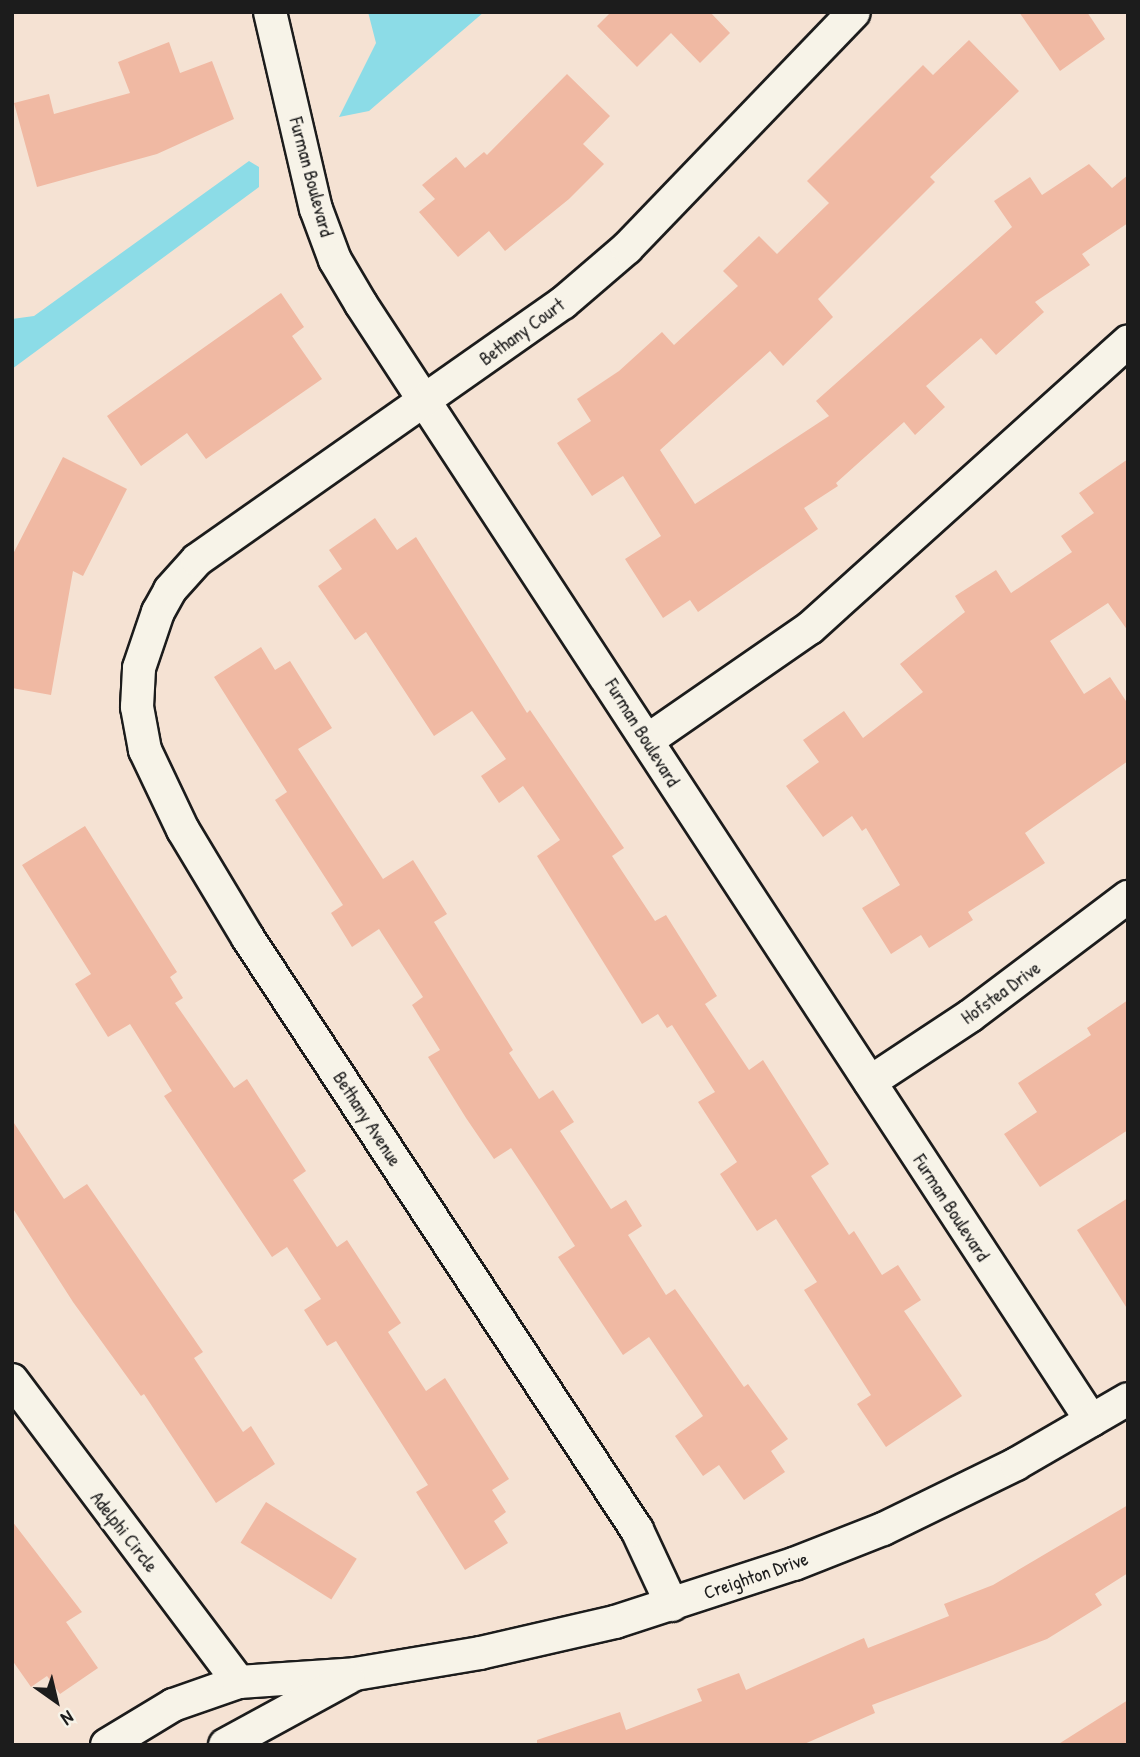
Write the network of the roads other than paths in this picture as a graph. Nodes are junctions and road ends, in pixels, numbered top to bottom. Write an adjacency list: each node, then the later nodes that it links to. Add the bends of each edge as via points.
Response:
1 (270, 12): 4 (street, Furman Boulevard, via 316,209 335,260)
2 (854, 12): 4 (street, Bethany Court, via 627,248 563,303)
3 (1128, 342): 6 (street, via 810,628)
4 (424, 402): 5 (street, Bethany Court, via 197,560 170,590); 6 (street, Furman Boulevard)
5 (158, 612): 12 (street, Bethany Avenue, via 139,668 137,707 145,750 183,830 256,950 637,1530)
6 (648, 740): 8 (street, Furman Boulevard)
7 (1128, 897): 8 (street, Hofstea Drive, via 981,1009)
8 (870, 1082): 11 (street, Furman Boulevard)
9 (12, 1380): 14 (street, Adelphi Circle)
10 (1128, 1399): 11 (street, Creighton Drive)
11 (1091, 1420): 12 (street, Creighton Drive, via 1016,1464 883,1529)
12 (672, 1605): 13 (street, Creighton Drive, via 481,1653)
13 (355, 1674): 14 (street, Creighton Drive); 15 (street, Creighton Drive)
14 (239, 1682): 16 (street, Creighton Drive, via 173,1704)
15 (274, 1733): 17 (street, Creighton Drive)
16 (107, 1745)
17 (225, 1745)

